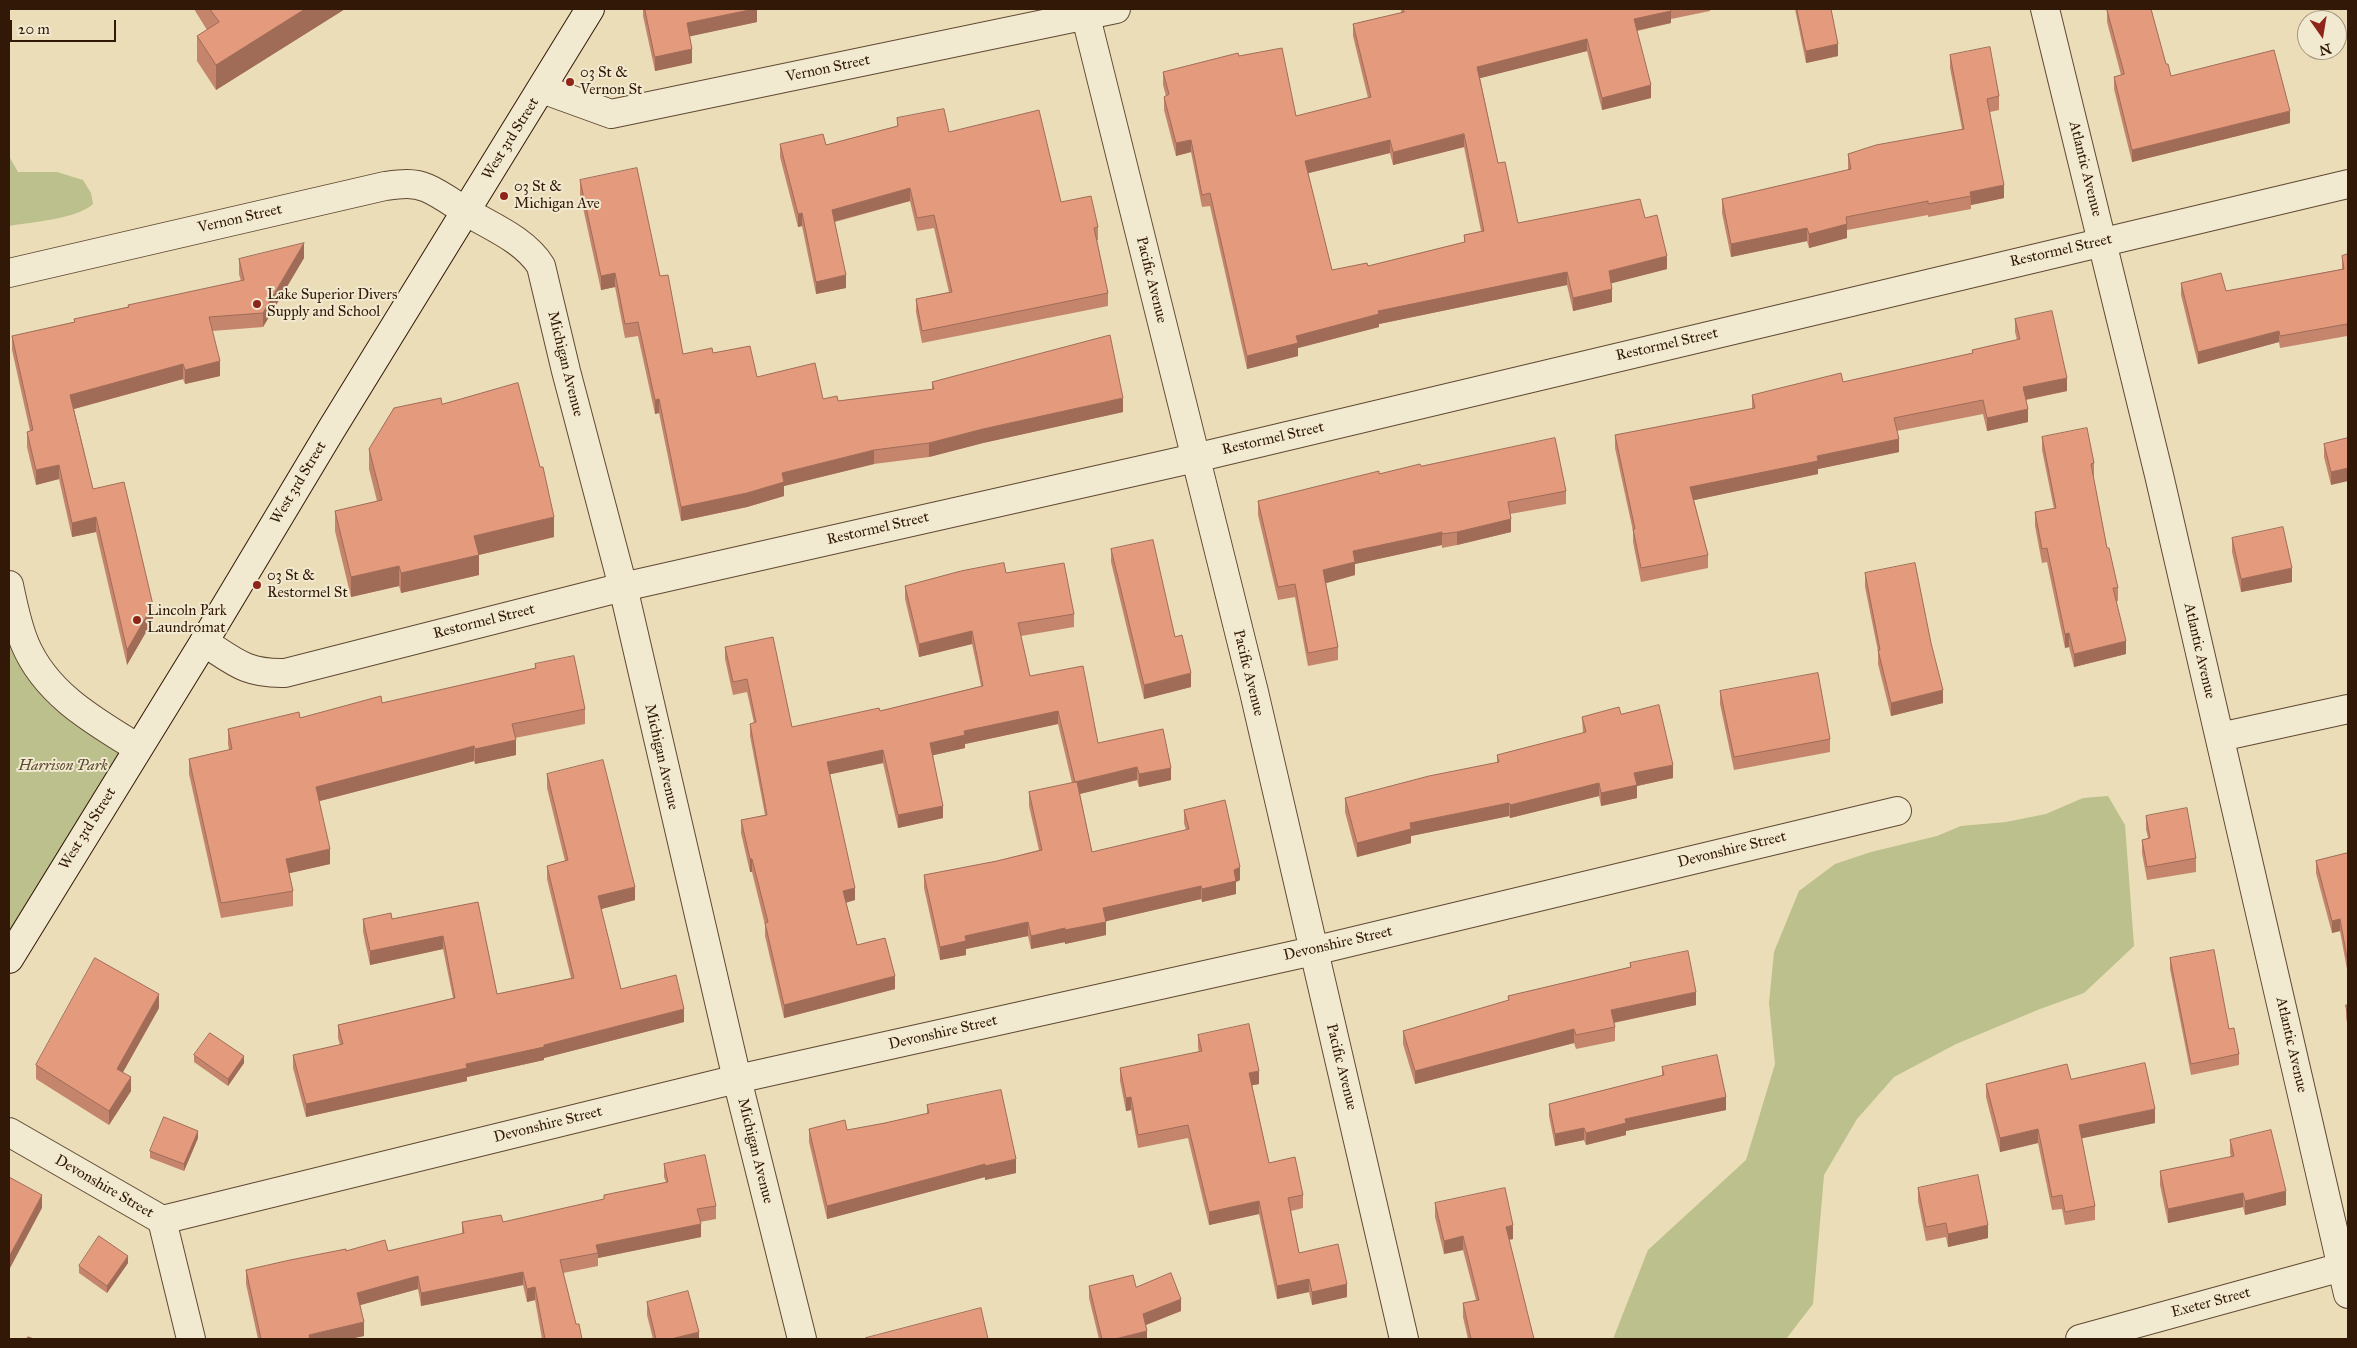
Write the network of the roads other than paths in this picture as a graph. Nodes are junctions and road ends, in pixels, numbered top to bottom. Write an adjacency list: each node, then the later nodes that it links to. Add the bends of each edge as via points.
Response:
1 (590, 9): 5 (street, West 3rd Street)
2 (1116, 9): 4 (street, Vernon Street)
3 (2045, 9): 8 (street, Atlantic Avenue)
4 (1084, 12): 5 (street, Vernon Street, via 611,114); 10 (street, Pacific Avenue)
5 (542, 89): 7 (street, West 3rd Street)
6 (2348, 184): 8 (street, Restormel Street)
7 (466, 212): 9 (street, Vernon Street, via 427,188 408,183 385,186); 12 (street, Michigan Avenue, via 520,243 541,266); 13 (street, West 3rd Street)
8 (2102, 242): 10 (street, Restormel Street); 15 (street, Atlantic Avenue)
9 (9, 273)
10 (1195, 458): 12 (street, Restormel Street); 18 (street, Pacific Avenue, via 1254,692)
11 (9, 585): 16 (street, via 26,645 46,678 82,714)
12 (623, 587): 13 (street, Restormel Street, via 285,673 244,668); 20 (street, Michigan Avenue)
13 (204, 642): 16 (street, West 3rd Street)
14 (2348, 709): 15 (street)
15 (2220, 737): 23 (street, Atlantic Avenue)
16 (138, 748): 19 (street, West 3rd Street)
17 (1897, 810): 18 (street, Devonshire Street)
18 (1313, 951): 20 (street, Devonshire Street); 27 (street, Pacific Avenue)
19 (9, 959)
20 (737, 1079): 22 (street, Devonshire Street); 26 (street, Michigan Avenue)
21 (9, 1132): 22 (street, Devonshire Street)
22 (162, 1220): 25 (street)
23 (2342, 1267): 24 (street, Atlantic Avenue); 28 (street, Exeter Street)
24 (2348, 1294)
25 (191, 1339)
26 (802, 1339)
27 (1404, 1339)
28 (2080, 1339)

